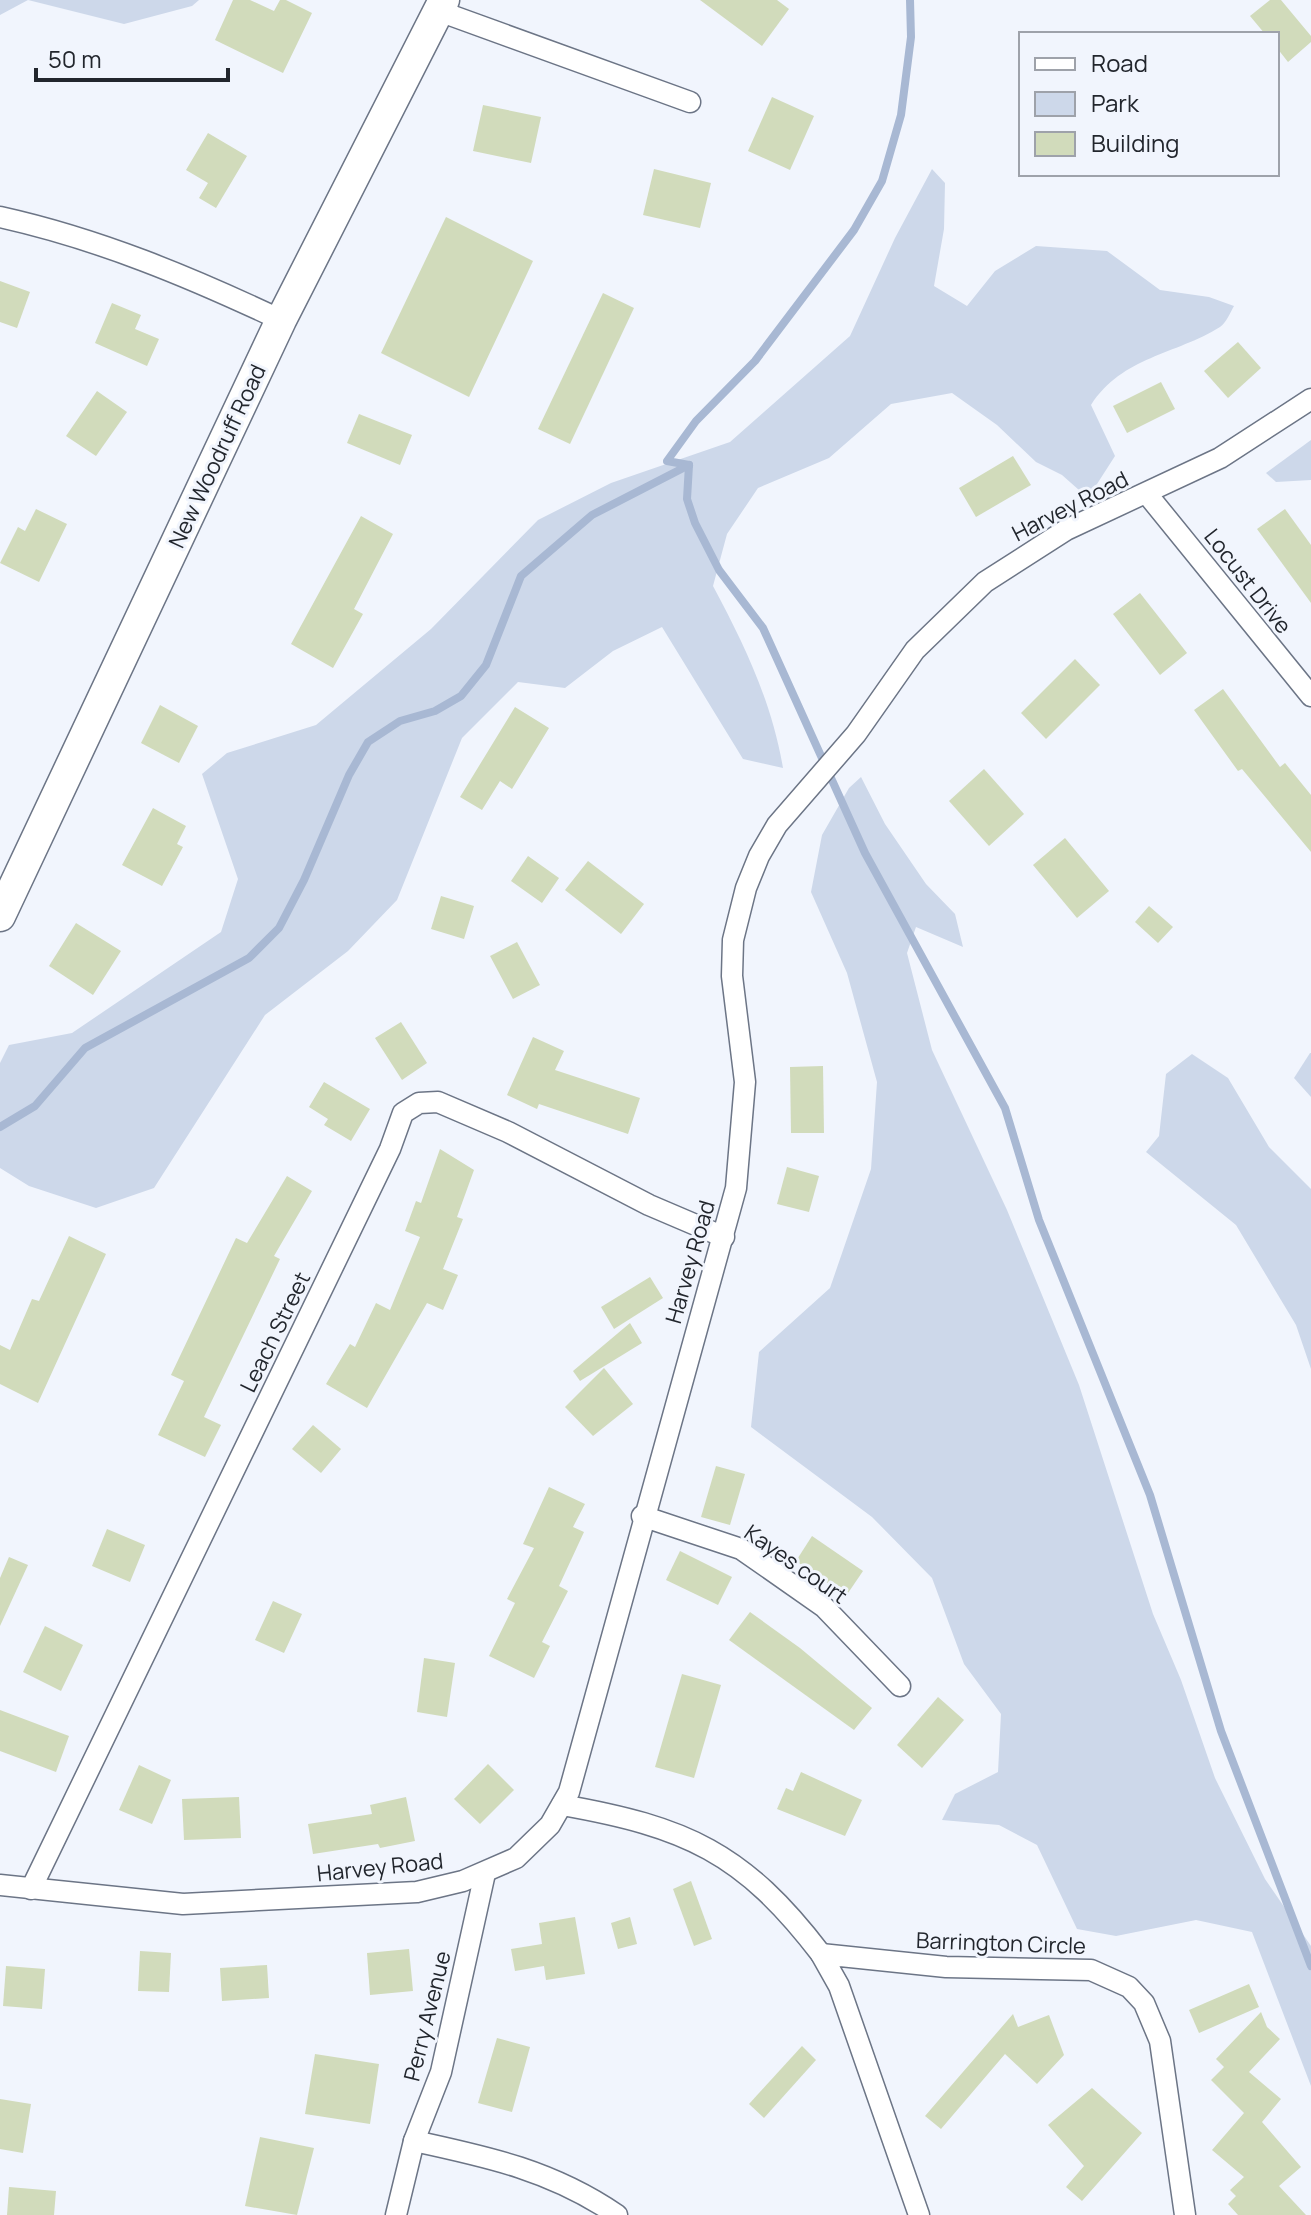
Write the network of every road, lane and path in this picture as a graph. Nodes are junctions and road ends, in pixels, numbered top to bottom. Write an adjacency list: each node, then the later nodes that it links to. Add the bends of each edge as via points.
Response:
1 (442, 6): 2 (street); 4 (main road, New Woodruff Road)
2 (690, 102)
3 (0, 217): 4 (street, via 64,231 180,272)
4 (281, 320): 8 (main road, New Woodruff Road)
5 (1311, 399): 6 (street, Harvey Road, via 1220,458)
6 (1147, 494): 7 (street, Locust Drive); 9 (street, Harvey Road, via 1066,530 985,582 915,650 842,753 777,825 759,856 736,922 732,976 742,1037 743,1127)
7 (1311, 696)
8 (0, 916)
9 (724, 1237): 10 (street, Harvey Road); 15 (street, Leach Street, via 438,1102 419,1103 403,1113)
10 (642, 1516): 11 (street, Kayes court, via 741,1549 824,1607); 12 (street, Harvey Road)
11 (900, 1686)
12 (562, 1805): 13 (street, Harvey Road, via 534,1843); 16 (street, via 663,1827 710,1849 790,1913)
13 (485, 1873): 15 (street, Harvey Road, via 417,1892 252,1902 183,1904); 17 (street, Perry Avenue, via 441,2072)
14 (0, 1885): 15 (street, Harvey Road)
15 (31, 1889)
16 (821, 1954): 20 (street, via 839,1986); 21 (street, Barrington Circle, via 946,1967 1091,1970 1129,1987 1149,2012 1160,2041)
17 (414, 2141): 18 (street, Perry Avenue); 19 (street, via 512,2162 585,2193)
18 (396, 2215)
19 (617, 2215)
20 (919, 2215)
21 (1185, 2215)

